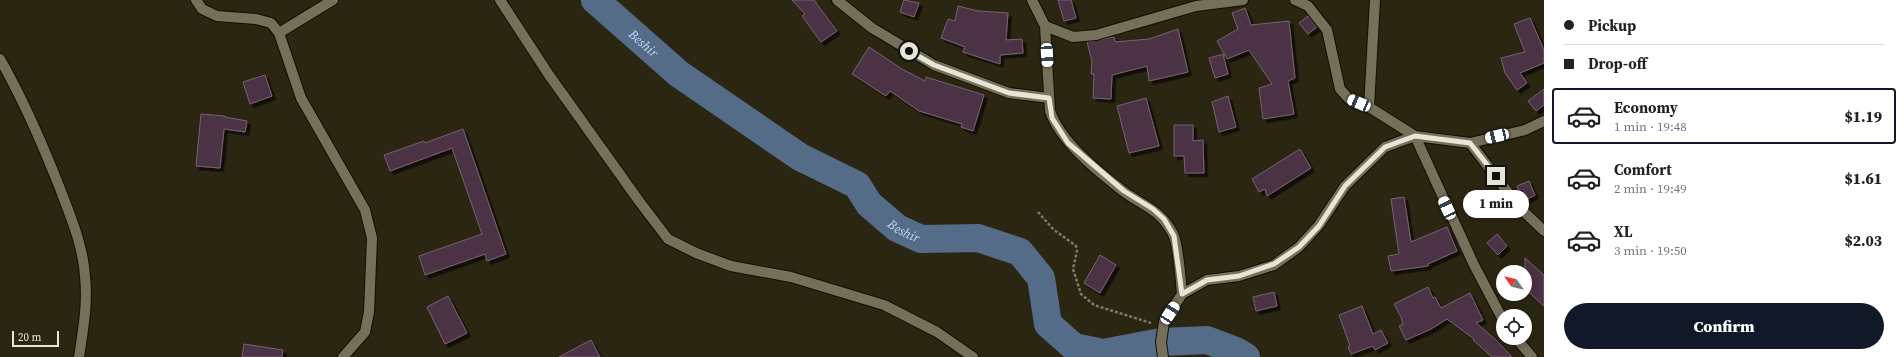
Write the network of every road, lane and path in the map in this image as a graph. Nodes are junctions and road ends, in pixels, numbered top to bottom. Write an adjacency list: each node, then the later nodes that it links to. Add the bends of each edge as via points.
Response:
1 (196, 0): 11 (street, via 202,9 217,16 256,19 271,23)
2 (333, 0): 11 (street)
3 (500, 0): 26 (street, via 549,75 668,239 731,266 791,277 884,305 937,332)
4 (837, 0): 13 (street, via 872,28 934,65 1009,93)
5 (1032, 0): 10 (street)
6 (1242, 0): 9 (street)
7 (1295, 0): 14 (street, via 1308,6 1327,30 1340,89 1349,99)
8 (1375, 0): 14 (street)
9 (1224, 1): 10 (street, via 1196,6 1096,35 1073,37)
10 (1045, 26): 13 (street)
11 (279, 33): 25 (street, via 301,98 365,210 372,238 370,312 364,332)
12 (0, 59): 24 (street, via 49,160 75,228 85,274 86,310)
13 (1049, 98): 20 (street, via 1052,118 1068,143 1124,191 1164,219 1174,236)
14 (1369, 107): 16 (street)
15 (1544, 120): 17 (street, via 1525,130)
16 (1415, 136): 17 (street); 20 (street, via 1385,147 1345,186 1319,226 1299,247 1274,264 1239,276 1207,280); 21 (street, via 1474,265)
17 (1470, 143): 19 (street, via 1520,208)
18 (1038, 212): 22 (path, via 1076,246 1073,268 1081,294 1094,305)
19 (1544, 231)
20 (1182, 294): 22 (street)
21 (1497, 309)
22 (1163, 326): 27 (street)
23 (1522, 345): 28 (street)
24 (79, 357)
25 (343, 357)
26 (974, 357)
27 (1163, 357)
28 (1532, 357)

